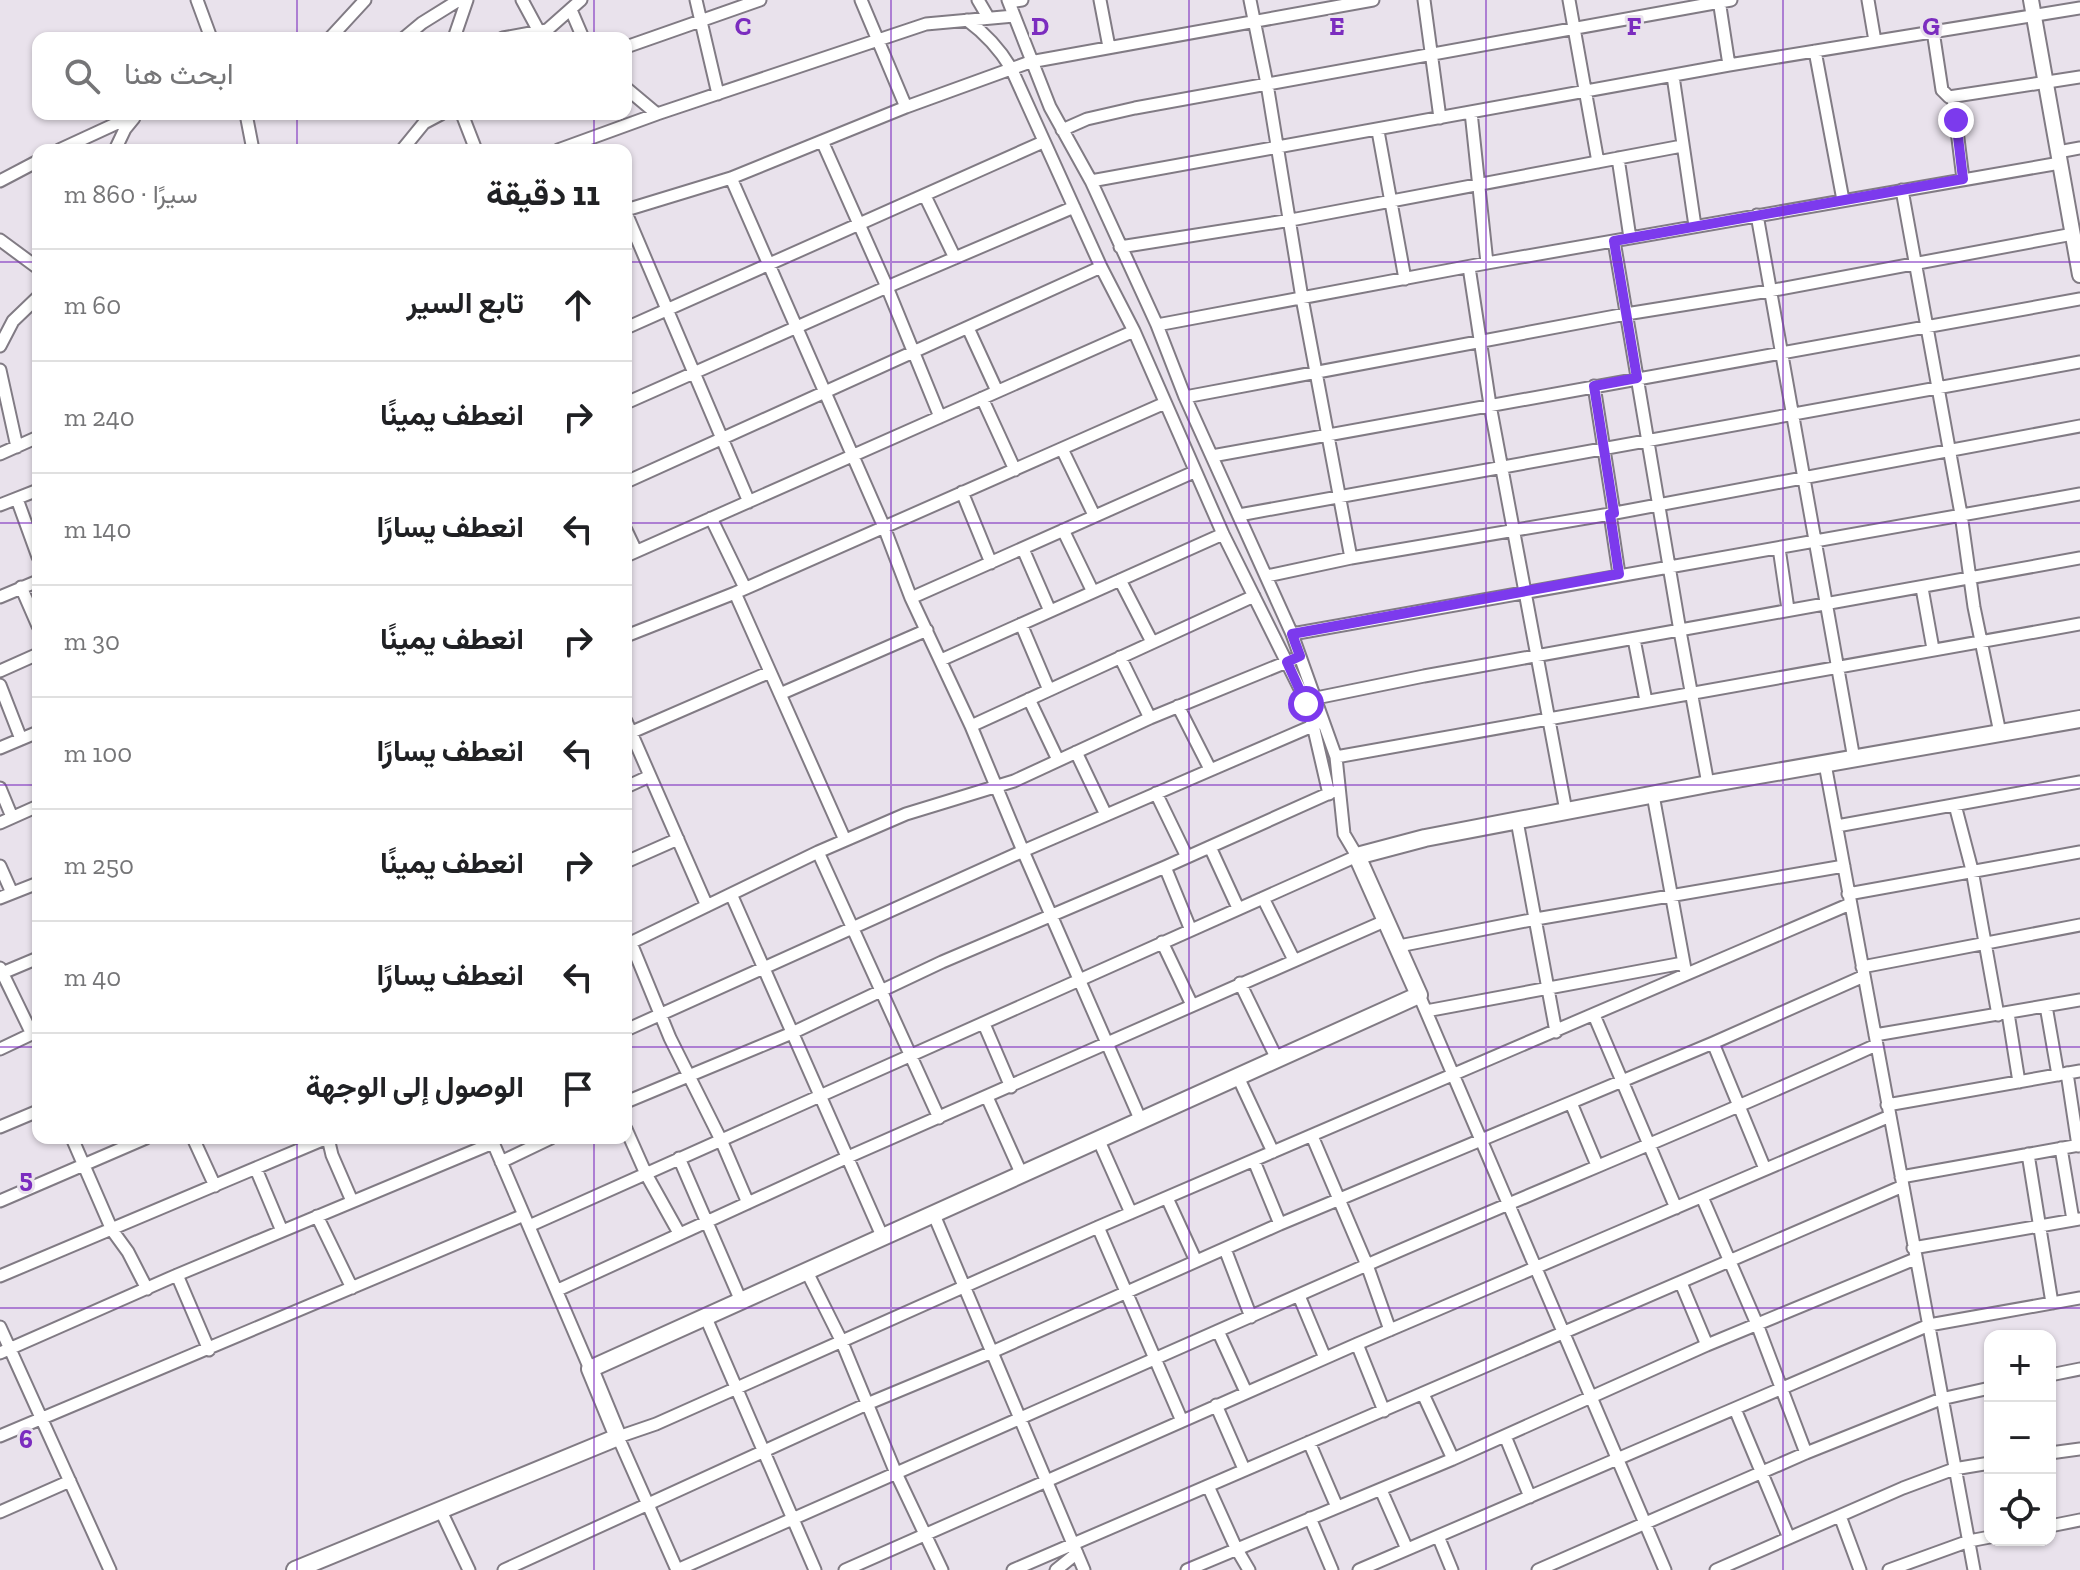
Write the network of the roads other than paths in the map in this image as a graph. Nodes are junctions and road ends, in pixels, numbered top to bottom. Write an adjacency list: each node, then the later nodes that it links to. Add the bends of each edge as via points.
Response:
1 (197, 0): 31 (street)
2 (365, 0): 32 (street)
3 (459, 0): 33 (street)
4 (467, 0): 34 (street)
5 (522, 0): 35 (street)
6 (581, 0): 22 (street)
7 (696, 0): 28 (street)
8 (760, 0): 28 (street)
9 (861, 0): 38 (street)
10 (978, 0): 25 (street)
11 (1022, 0): 19 (street)
12 (1100, 0): 41 (street)
13 (1250, 0): 27 (street)
14 (1373, 0): 27 (street)
15 (1424, 0): 43 (street)
16 (1569, 0): 29 (street)
17 (1868, 0): 39 (street)
18 (2031, 0): 24 (street)
19 (1009, 1): 23 (street)
20 (1723, 1): 29 (street); 45 (street)
21 (2080, 8): 24 (street)
22 (571, 10): 36 (street); 37 (street)
23 (1014, 16): 25 (street); 44 (street)
24 (2034, 16): 30 (street); 49 (street)
25 (988, 17): 26 (street)
26 (967, 20): 38 (street, via 926,24); 46 (street, via 998,47)
27 (1253, 20): 41 (street); 50 (street)
28 (700, 22): 40 (street); 53 (street)
29 (1573, 27): 43 (street); 51 (street)
30 (1933, 31): 39 (street); 54 (street, via 1942,90)
31 (209, 32)
32 (336, 32)
33 (411, 32)
34 (456, 32)
35 (539, 32)
36 (545, 32)
37 (580, 32)
38 (877, 39): 53 (street); 55 (street)
39 (1875, 41): 42 (street)
40 (632, 45)
41 (1109, 47): 44 (street)
42 (1815, 51): 45 (street); 89 (street)
43 (1433, 53): 50 (street); 58 (street)
44 (1030, 62): 46 (street); 64 (street)
45 (1729, 65): 47 (street)
46 (1011, 68): 55 (street); 67 (street)
47 (1673, 76): 51 (street); 74 (street)
48 (2080, 77): 49 (street)
49 (2046, 82): 54 (street); 78 (street)
50 (1267, 84): 64 (street, via 1135,108); 75 (street)
51 (1585, 92): 56 (street); 79 (street)
52 (632, 93): 57 (street)
53 (718, 94): 57 (street)
54 (1953, 98): 82 (street)
55 (906, 107): 66 (street)
56 (1471, 112): 58 (street); 85 (street)
57 (657, 114): 73 (street)
58 (1440, 118): 65 (street)
59 (124, 120): 68 (street)
60 (132, 120): 69 (street)
61 (247, 120): 70 (street)
62 (430, 120): 71 (street)
63 (464, 120): 72 (street)
64 (1062, 130): 84 (street)
65 (1378, 131): 75 (street); 88 (street)
66 (822, 141): 81 (street); 96 (street)
67 (1043, 142): 87 (street); 90 (street)
68 (72, 144)
69 (118, 144)
70 (252, 144)
71 (407, 144)
72 (474, 144)
73 (574, 144)
74 (1682, 146): 77 (street); 97 (street)
75 (1277, 148): 84 (street); 94 (street)
76 (2080, 148): 78 (street)
77 (1618, 158): 79 (street); 99 (street)
78 (2059, 158): 82 (street); 93 (street)
79 (1598, 162): 85 (street)
80 (32, 164): 83 (street)
81 (731, 178): 91 (street); 104 (street)
82 (1963, 179): 86 (street)
83 (0, 181)
84 (1091, 181): 102 (street)
85 (1479, 185): 88 (street); 105 (street)
86 (1902, 190): 89 (street); 107 (street)
87 (925, 196): 96 (street); 103 (street)
88 (1390, 200): 94 (street); 111 (street)
89 (1843, 200): 92 (street)
90 (1074, 207): 103 (street); 108 (street)
91 (632, 209)
92 (1757, 215): 97 (street); 113 (street)
93 (2075, 216): 98 (street)
94 (1291, 220): 102 (street); 114 (street)
95 (632, 225): 117 (street)
96 (858, 225): 104 (street); 112 (street)
97 (1695, 226): 99 (street)
98 (2073, 234): 107 (street); 110 (street)
99 (1630, 238): 101 (street)
100 (0, 240): 106 (street)
101 (1614, 241): 105 (street); 118 (street)
102 (1120, 247): 120 (street)
103 (955, 258): 112 (street)
104 (770, 263): 117 (street); 122 (street)
105 (1487, 263): 109 (street)
106 (32, 264)
107 (1916, 264): 113 (street); 121 (street)
108 (1101, 267): 123 (street); 124 (street)
109 (1469, 267): 111 (street); 125 (street)
110 (2080, 275)
111 (1405, 279): 114 (street)
112 (887, 287): 122 (street); 128 (street)
113 (1769, 291): 118 (street); 127 (street)
114 (1302, 298): 120 (street); 131 (street)
115 (2080, 299): 121 (street)
116 (32, 303): 126 (street, via 13,321)
117 (667, 310): 119 (street); 132 (street)
118 (1626, 314): 125 (street); 133 (street)
119 (632, 325)
120 (1157, 325): 138 (street)
121 (1927, 325): 127 (street); 135 (street)
122 (796, 328): 132 (street); 137 (street)
123 (968, 328): 128 (street); 136 (street)
124 (1134, 331): 136 (street); 141 (street)
125 (1480, 342): 131 (street); 142 (street)
126 (0, 346)
127 (1780, 351): 133 (street); 143 (street)
128 (914, 352): 137 (street); 144 (street)
129 (2080, 362): 135 (street)
130 (0, 370): 150 (street)
131 (1316, 371): 138 (street); 146 (street)
132 (693, 373): 140 (street); 147 (street)
133 (1637, 378): 134 (street); 149 (street)
134 (1594, 386): 142 (street); 151 (street)
135 (1938, 387): 143 (street); 153 (street)
136 (997, 391): 139 (street)
137 (826, 393): 147 (street); 155 (street)
138 (1185, 397): 156 (street)
139 (982, 398): 144 (street); 158 (street)
140 (632, 400)
141 (1165, 403): 152 (street); 159 (street)
142 (1490, 405): 146 (street); 157 (street)
143 (1792, 415): 149 (street); 160 (street)
144 (940, 417): 155 (street)
145 (2080, 426): 153 (street)
146 (1327, 433): 156 (street); 165 (street)
147 (722, 438): 161 (street); 167 (street)
148 (32, 440): 150 (street)
149 (1649, 440): 151 (street); 168 (street)
150 (17, 447): 154 (street)
151 (1604, 448): 157 (street); 170 (street)
152 (1062, 449): 158 (street); 172 (street)
153 (1950, 450): 160 (street); 171 (street)
154 (0, 454)
155 (852, 456): 167 (street); 175 (street)
156 (1212, 456): 173 (street)
157 (1503, 466): 165 (street); 176 (street)
158 (1015, 470): 162 (street)
159 (1194, 472): 172 (street); 178 (street)
160 (1803, 477): 168 (street); 180 (street)
161 (632, 479)
162 (962, 492): 175 (street); 186 (street)
163 (32, 493): 166 (street)
164 (2080, 494): 171 (street)
165 (1339, 496): 173 (street); 184 (street)
166 (17, 499): 169 (street); 179 (street)
167 (749, 502): 174 (street)
168 (1659, 504): 170 (street); 187 (street)
169 (0, 505)
170 (1612, 513): 176 (street); 188 (street)
171 (1961, 514): 180 (street); 190 (street)
172 (1094, 515): 177 (street)
173 (1239, 515): 189 (street)
174 (711, 518): 183 (street); 195 (street)
175 (884, 527): 195 (street); 200 (street)
176 (1514, 529): 184 (street); 197 (street)
177 (1063, 530): 182 (street); 196 (street)
178 (1223, 534): 191 (street); 198 (street)
179 (32, 540)
180 (1814, 542): 181 (street); 201 (street)
181 (1779, 548): 187 (street); 202 (street)
182 (1023, 549): 186 (street); 203 (street)
183 (632, 554)
184 (1351, 558): 189 (street)
185 (2080, 558): 190 (street)
186 (991, 563): 200 (street)
187 (1669, 567): 188 (street); 208 (street)
188 (1619, 574): 197 (street)
189 (1267, 576): 210 (street)
190 (1970, 579): 194 (street); 212 (street)
191 (1120, 580): 196 (street); 213 (street)
192 (32, 583): 193 (street)
193 (21, 587): 199 (street); 204 (street)
194 (1922, 588): 201 (street); 214 (street)
195 (740, 591): 209 (street); 223 (street)
196 (1093, 592): 203 (street)
197 (1525, 593): 210 (street); 216 (street)
198 (1254, 596): 213 (street); 220 (street)
199 (0, 597)
200 (911, 598): 207 (street)
201 (1825, 603): 202 (street); 221 (street)
202 (1788, 609): 208 (street)
203 (1050, 611): 205 (street)
204 (32, 612)
205 (1021, 624): 219 (street); 225 (street)
206 (2080, 624): 212 (street)
207 (927, 630): 219 (street); 227 (street)
208 (1680, 631): 211 (street); 226 (street)
209 (632, 634)
210 (1292, 634): 215 (street)
211 (1634, 639): 216 (street); 230 (street)
212 (1981, 641): 214 (street); 239 (street)
213 (1152, 642): 218 (street)
214 (1933, 649): 221 (street)
215 (1300, 656): 220 (street); 228 (street)
216 (1537, 656): 228 (street); 234 (street)
217 (32, 657): 222 (street)
218 (1120, 657): 225 (street); 232 (street)
219 (941, 660): 237 (street)
220 (1287, 662): 231 (street); 235 (street)
221 (1838, 668): 226 (street); 245 (street)
222 (0, 671)
223 (770, 672): 227 (street); 236 (street)
224 (0, 685): 241 (street)
225 (1049, 690): 229 (street)
226 (1691, 693): 230 (street); 252 (street)
227 (780, 694): 268 (street)
228 (1316, 698): 235 (street)
229 (1029, 699): 237 (street); 246 (street)
230 (1646, 701): 234 (street)
231 (1178, 706): 232 (street); 248 (street)
232 (1150, 718): 243 (street)
233 (2080, 719): 239 (main road)
234 (1547, 720): 244 (street); 261 (street)
235 (1319, 723): 244 (street); 248 (street); 257 (street)
236 (632, 725)
237 (971, 726): 253 (street)
238 (632, 733): 249 (street)
239 (2000, 733): 245 (main road)
240 (32, 734): 241 (street)
241 (21, 739): 242 (street)
242 (0, 748)
243 (1076, 752): 246 (street); 262 (street)
244 (1336, 757): 255 (street)
245 (1854, 759): 247 (main road)
246 (1058, 760): 253 (street)
247 (1825, 764): 252 (main road); 266 (street)
248 (1210, 769): 256 (street)
249 (650, 776): 251 (street); 267 (street)
250 (2080, 782): 259 (street)
251 (632, 784)
252 (1708, 784): 258 (main road)
253 (997, 786): 268 (street, via 920,807); 270 (street)
254 (0, 788): 263 (street)
255 (1341, 788): 257 (street); 273 (street, via 1344,834)
256 (1156, 793): 262 (street); 274 (street)
257 (1329, 794): 269 (street)
258 (1653, 795): 261 (main road); 283 (street)
259 (1955, 805): 266 (street); 279 (street)
260 (32, 809): 263 (street)
261 (1566, 811): 264 (main road)
262 (1106, 815): 270 (street)
263 (12, 817): 265 (street)
264 (1517, 821): 273 (main road); 290 (street)
265 (0, 823)
266 (1837, 826): 277 (street)
267 (678, 839): 275 (street); 287 (street)
268 (845, 840): 271 (street)
269 (1210, 847): 274 (street); 288 (street)
270 (1023, 851): 289 (street); 294 (street)
271 (818, 852): 282 (street); 294 (street)
272 (2080, 852): 279 (street)
273 (1357, 856): 285 (street); 291 (main road)
274 (1187, 857): 278 (street)
275 (632, 859)
276 (0, 866): 281 (street)
277 (1844, 866): 283 (street); 286 (street)
278 (1165, 867): 289 (street); 293 (street)
279 (1972, 870): 286 (street); 296 (street)
280 (32, 885): 281 (street)
281 (12, 893): 284 (street)
282 (731, 894): 287 (street); 303 (street)
283 (1672, 896): 290 (street); 302 (street)
284 (0, 898)
285 (1263, 898): 288 (street); 301 (street)
286 (1849, 899): 302 (street); 305 (street)
287 (707, 906): 297 (street)
288 (1238, 908): 293 (street)
289 (1051, 916): 306 (street); 308 (street)
290 (1536, 919): 298 (street); 309 (street)
291 (1387, 920): 298 (main road); 301 (street)
292 (2080, 925): 296 (street)
293 (1190, 928): 295 (street)
294 (853, 929): 303 (street); 308 (street)
295 (1162, 942): 306 (street); 312 (street)
296 (1986, 942): 305 (street); 315 (street)
297 (632, 943)
298 (1399, 946): 310 (main road)
299 (632, 951): 316 (street)
300 (32, 960): 304 (street)
301 (1294, 960): 307 (street)
302 (1685, 968): 309 (street); 317 (street)
303 (762, 969): 316 (street); 322 (street)
304 (1, 971): 320 (street)
305 (1863, 972): 324 (street); 326 (street)
306 (1080, 979): 318 (street); 325 (street)
307 (1240, 983): 312 (street); 329 (street)
308 (882, 990): 322 (street); 328 (street)
309 (1548, 990): 314 (street); 321 (street)
310 (1419, 995): 314 (street); 329 (main road)
311 (2080, 1000): 313 (street)
312 (1192, 1005): 325 (street)
313 (2046, 1006): 315 (street); 330 (street)
314 (1426, 1011): 332 (street)
315 (2003, 1014): 324 (street); 335 (street)
316 (660, 1015): 319 (street); 331 (street)
317 (1594, 1015): 321 (street); 334 (street)
318 (984, 1024): 328 (street); 336 (street)
319 (632, 1027)
320 (32, 1028)
321 (1556, 1032): 332 (street)
322 (792, 1033): 331 (street); 337 (street)
323 (32, 1034): 327 (street)
324 (1875, 1040): 341 (street); 342 (street)
325 (1107, 1042): 336 (street); 345 (street)
326 (1713, 1043): 334 (street); 341 (street)
327 (0, 1049)
328 (911, 1053): 337 (street); 344 (street)
329 (1277, 1059): 333 (main road)
330 (2069, 1073): 335 (street); 361 (street)
331 (688, 1074): 339 (street); 348 (street)
332 (1452, 1074): 347 (street); 350 (street)
333 (1238, 1077): 345 (main road); 363 (street)
334 (1621, 1080): 340 (street); 360 (street)
335 (2019, 1082): 342 (street)
336 (1011, 1087): 338 (street)
337 (822, 1096): 348 (street); 365 (street)
338 (987, 1097): 344 (street); 374 (street)
339 (632, 1099)
340 (1571, 1103): 350 (street); 369 (street)
341 (1740, 1107): 360 (street); 372 (street)
342 (1888, 1111): 372 (street); 375 (street)
343 (32, 1114): 346 (street)
344 (939, 1118): 365 (street)
345 (1141, 1121): 349 (main road)
346 (0, 1127)
347 (1312, 1136): 363 (street); 381 (street)
348 (721, 1140): 366 (street); 382 (street)
349 (1099, 1141): 374 (main road); 385 (street)
350 (1480, 1141): 381 (street); 383 (street)
351 (632, 1142): 373 (street)
352 (75, 1144): 370 (street)
353 (133, 1144): 370 (street)
354 (196, 1144): 376 (street)
355 (314, 1144): 371 (street)
356 (329, 1144): 380 (street)
357 (483, 1144): 380 (street)
358 (494, 1144): 368 (street)
359 (538, 1144): 368 (street)
360 (1649, 1145): 369 (street); 384 (street)
361 (2079, 1146): 362 (street)
362 (2061, 1148): 364 (street); 389 (street)
363 (1273, 1152): 367 (street)
364 (2028, 1154): 375 (street); 393 (street)
365 (848, 1157): 382 (street); 397 (street)
366 (679, 1158): 373 (street); 390 (street)
367 (1254, 1161): 378 (street); 391 (street)
368 (501, 1162): 388 (street)
369 (1597, 1165): 383 (street)
370 (84, 1166): 379 (street); 394 (street)
371 (256, 1169): 376 (street); 395 (street)
372 (1765, 1169): 377 (street)
373 (646, 1174): 388 (street); 396 (street)
374 (1022, 1175): 386 (main road)
375 (1902, 1182): 399 (street); 400 (street)
376 (215, 1186): 394 (street)
377 (1702, 1197): 384 (street); 400 (street)
378 (1167, 1198): 385 (street); 401 (street)
379 (0, 1201)
380 (352, 1201): 387 (street)
381 (1339, 1201): 391 (street); 402 (street)
382 (748, 1203): 390 (street)
383 (1508, 1204): 402 (street); 403 (street)
384 (1676, 1208): 403 (street)
385 (1131, 1213): 392 (street)
386 (934, 1215): 397 (main road); 408 (street)
387 (317, 1216): 395 (street); 409 (street)
388 (526, 1220): 409 (street); 411 (street)
389 (2076, 1220): 393 (street)
390 (706, 1221): 396 (street); 415 (street)
391 (1280, 1224): 398 (street)
392 (1098, 1227): 408 (street); 412 (street)
393 (2038, 1227): 399 (street); 416 (street)
394 (112, 1230): 406 (street); 410 (street)
395 (282, 1231): 405 (street)
396 (679, 1233): 411 (street)
397 (883, 1238): 404 (main road)
398 (1225, 1249): 401 (street); 417 (street)
399 (1914, 1253): 419 (street); 420 (street)
400 (1729, 1260): 407 (street); 419 (street)
401 (1196, 1261): 412 (street)
402 (1367, 1265): 413 (street); 422 (street)
403 (1535, 1267): 422 (street); 424 (street)
404 (807, 1272): 415 (main road); 425 (street)
405 (177, 1275): 410 (street); 428 (street)
406 (0, 1276)
407 (1681, 1283): 424 (street); 427 (street)
408 (965, 1286): 425 (street); 430 (street)
409 (352, 1288): 428 (street)
410 (147, 1289): 429 (street)
411 (558, 1290): 433 (street)
412 (1126, 1293): 430 (street); 431 (street)
413 (1299, 1296): 417 (street); 432 (street)
414 (2080, 1298): 416 (street)
415 (741, 1301): 418 (main road)
416 (2052, 1303): 420 (street)
417 (1251, 1317): 423 (street)
418 (706, 1318): 433 (main road); 436 (street)
419 (1757, 1324): 427 (street); 437 (street)
420 (1929, 1325): 437 (street); 442 (street)
421 (0, 1327): 429 (street)
422 (1390, 1330): 426 (street)
423 (1218, 1331): 431 (street); 439 (street)
424 (1565, 1333): 440 (street); 441 (street)
425 (841, 1340): 436 (street); 443 (street)
426 (1357, 1344): 432 (street); 446 (street)
427 (1707, 1345): 441 (street)
428 (209, 1350): 448 (street)
429 (6, 1351): 448 (street)
430 (992, 1352): 443 (street); 447 (street)
431 (1153, 1358): 447 (street); 449 (street)
432 (1325, 1358): 439 (street)
433 (590, 1369): 452 (main road)
434 (2080, 1369): 435 (street)
435 (2056, 1374)
436 (736, 1389): 452 (street); 455 (street)
437 (1780, 1389): 445 (street); 457 (street)
438 (1984, 1389): 442 (street)
439 (1246, 1392): 444 (street)
440 (1423, 1394): 446 (street); 458 (street)
441 (1590, 1397): 451 (street); 459 (street)
442 (1941, 1399): 457 (street); 462 (street)
443 (867, 1404): 455 (street); 463 (street)
444 (1216, 1405): 449 (street); 461 (street)
445 (1735, 1409): 459 (street); 464 (street)
446 (1384, 1411): 453 (street)
447 (1018, 1416): 463 (street); 465 (street)
448 (41, 1419): 450 (street); 466 (street)
449 (1182, 1421): 465 (street)
450 (0, 1436)
451 (1505, 1436): 458 (street); 469 (street)
452 (618, 1437): 470 (street); 472 (main road)
453 (1309, 1442): 461 (street); 471 (street)
454 (2080, 1449): 456 (street)
455 (764, 1452): 470 (street); 475 (street)
456 (2056, 1452)
457 (1806, 1453): 464 (street)
458 (1453, 1459): 468 (street)
459 (1618, 1460): 469 (street); 478 (street)
460 (1984, 1464): 462 (street)
461 (1244, 1469): 467 (street)
462 (1954, 1469): 474 (street); 484 (street)
463 (895, 1471): 475 (street); 480 (street)
464 (1760, 1473): 478 (street); 482 (street)
465 (1046, 1479): 480 (street); 485 (street)
466 (70, 1481): 473 (street); 490 (street)
467 (1208, 1486): 485 (street); 486 (street)
468 (1381, 1490): 471 (street); 487 (street)
469 (1530, 1497): 481 (street)
470 (648, 1504): 489 (street); 492 (street)
471 (1337, 1507): 476 (street)
472 (440, 1509): 488 (main road); 491 (street)
473 (0, 1512)
474 (1840, 1516): 482 (street); 507 (street)
475 (792, 1518): 492 (street); 493 (street)
476 (1310, 1518): 486 (street); 501 (street)
477 (2080, 1520): 479 (street)
478 (1644, 1522): 504 (street); 505 (street)
479 (2056, 1525)
480 (927, 1535): 494 (street); 495 (street)
481 (1438, 1536): 487 (street); 503 (street)
482 (1789, 1538): 506 (street)
483 (1984, 1538): 484 (street)
484 (1969, 1541): 508 (street); 509 (street)
485 (1075, 1548): 496 (street); 497 (street); 498 (street)
486 (1236, 1548): 499 (street); 500 (street)
487 (1407, 1549): 502 (street)
488 (299, 1569)
489 (509, 1569)
490 (110, 1570)
491 (469, 1570)
492 (677, 1570)
493 (815, 1570)
494 (845, 1570)
495 (942, 1570)
496 (1013, 1570)
497 (1056, 1570)
498 (1084, 1570)
499 (1187, 1570)
500 (1249, 1570)
501 (1332, 1570)
502 (1359, 1570)
503 (1452, 1570)
504 (1538, 1570)
505 (1665, 1570)
506 (1716, 1570)
507 (1860, 1570)
508 (1889, 1570)
509 (1974, 1570)

